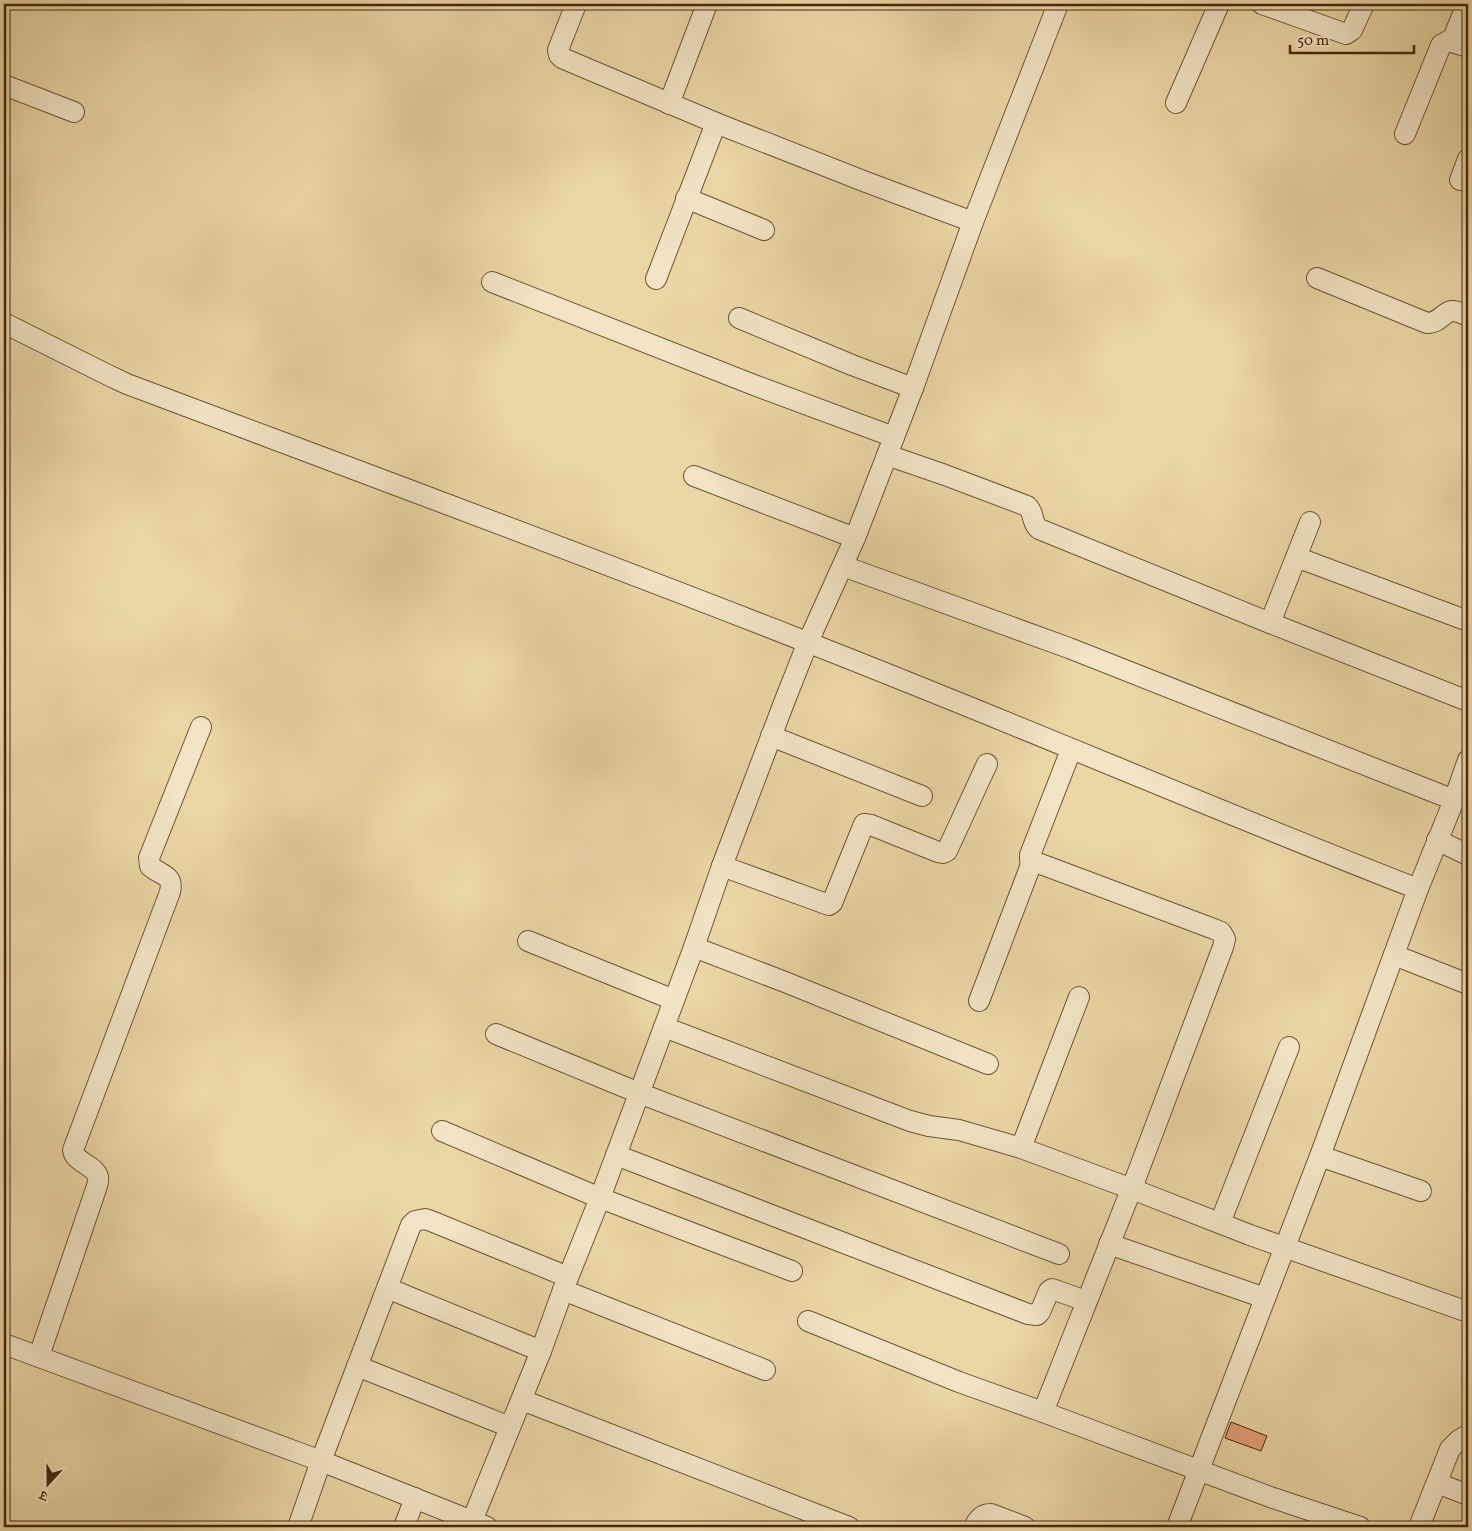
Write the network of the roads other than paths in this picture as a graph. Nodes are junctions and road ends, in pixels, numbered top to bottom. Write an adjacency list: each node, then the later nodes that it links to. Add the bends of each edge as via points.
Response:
1 (576, 4): 11 (street, via 558,50 559,55)
2 (707, 4): 11 (street)
3 (1058, 4): 18 (street)
4 (1219, 4): 10 (street)
5 (1364, 4): 7 (street, via 1352,30 1346,34)
6 (1467, 4): 8 (street)
7 (1274, 6)
8 (1460, 44): 14 (street, via 1448,41 1441,46)
9 (4, 85): 12 (street)
10 (1176, 103)
11 (669, 104): 13 (street)
12 (74, 112)
13 (716, 123): 17 (street); 18 (street)
14 (1405, 134)
15 (1468, 159): 16 (street)
16 (1460, 180)
17 (686, 198): 19 (street); 21 (street)
18 (973, 222): 26 (street)
19 (764, 230)
20 (1317, 278): 23 (street, via 1427,323 1433,323 1452,311)
21 (656, 279)
22 (492, 282): 27 (street, via 754,385)
23 (1468, 316)
24 (738, 318): 26 (street)
25 (4, 323): 35 (street, via 128,384)
26 (913, 388): 27 (street)
27 (891, 446): 30 (street); 34 (street, via 945,475 1027,506 1032,512 1034,525 1039,529)
28 (694, 476): 30 (street)
29 (1310, 522): 31 (street)
30 (855, 538): 32 (street)
31 (1296, 557): 33 (street); 34 (street)
32 (842, 566): 35 (street); 43 (street, via 1069,648)
33 (1468, 621)
34 (1270, 623): 36 (street)
35 (808, 642): 38 (street); 39 (street)
36 (1468, 701)
37 (202, 727): 81 (street, via 149,858 150,866 170,879 170,892 73,1151 95,1172 98,1182)
38 (772, 736): 42 (street); 47 (street)
39 (1071, 750): 46 (street, via 1030,855); 48 (street)
40 (1468, 760): 43 (street)
41 (987, 764): 47 (street, via 947,851 938,852 864,824 831,904)
42 (922, 796)
43 (1454, 800): 44 (street)
44 (1437, 840): 45 (street); 48 (street)
45 (1468, 855)
46 (1032, 862): 55 (street); 65 (street, via 1214,929 1224,936 1223,947)
47 (722, 866): 50 (street)
48 (1418, 889): 51 (street)
49 (528, 941): 54 (street)
50 (694, 947): 54 (street); 59 (street)
51 (1394, 955): 52 (street); 64 (street)
52 (1468, 984)
53 (1079, 997): 62 (street)
54 (674, 1000): 56 (street)
55 (979, 1001)
56 (664, 1027): 60 (street); 62 (street, via 910,1121 959,1130)
57 (496, 1034): 60 (street)
58 (1289, 1047): 68 (street)
59 (988, 1064)
60 (639, 1093): 63 (street); 71 (street)
61 (442, 1131): 67 (street)
62 (1021, 1148): 65 (street)
63 (616, 1155): 67 (street); 76 (street, via 1028,1314 1040,1312 1052,1289)
64 (1320, 1156): 66 (street); 70 (street)
65 (1132, 1189): 68 (street); 69 (street)
66 (1421, 1191)
67 (600, 1198): 72 (street); 73 (street)
68 (1220, 1223): 70 (street)
69 (1109, 1244): 75 (street); 76 (street)
70 (1285, 1247): 75 (street); 77 (street)
71 (1059, 1254)
72 (792, 1270)
73 (566, 1284): 74 (street, via 425,1219 415,1220 411,1225); 80 (street); 83 (street)
74 (387, 1288): 80 (street); 82 (street)
75 (1265, 1298): 89 (street)
76 (1086, 1300): 85 (street)
77 (1468, 1312)
78 (808, 1321): 85 (street)
79 (4, 1344): 81 (street)
80 (541, 1351): 84 (street)
81 (39, 1356): 88 (street)
82 (357, 1366): 86 (street); 88 (street)
83 (766, 1370)
84 (522, 1400): 86 (street); 96 (street)
85 (1042, 1412): 89 (street)
86 (510, 1427): 93 (street)
87 (1468, 1434): 90 (street, via 1452,1446)
88 (321, 1460): 92 (street); 94 (street)
89 (1199, 1470): 99 (street); 100 (street)
90 (1437, 1483): 91 (street); 101 (street)
91 (1468, 1495)
92 (415, 1498): 93 (street); 95 (street)
93 (480, 1524)
94 (298, 1527)
95 (404, 1527)
96 (849, 1527)
97 (974, 1527): 98 (street, via 986,1514)
98 (1025, 1527)
99 (1177, 1527)
100 (1360, 1527)
101 (1419, 1527)

